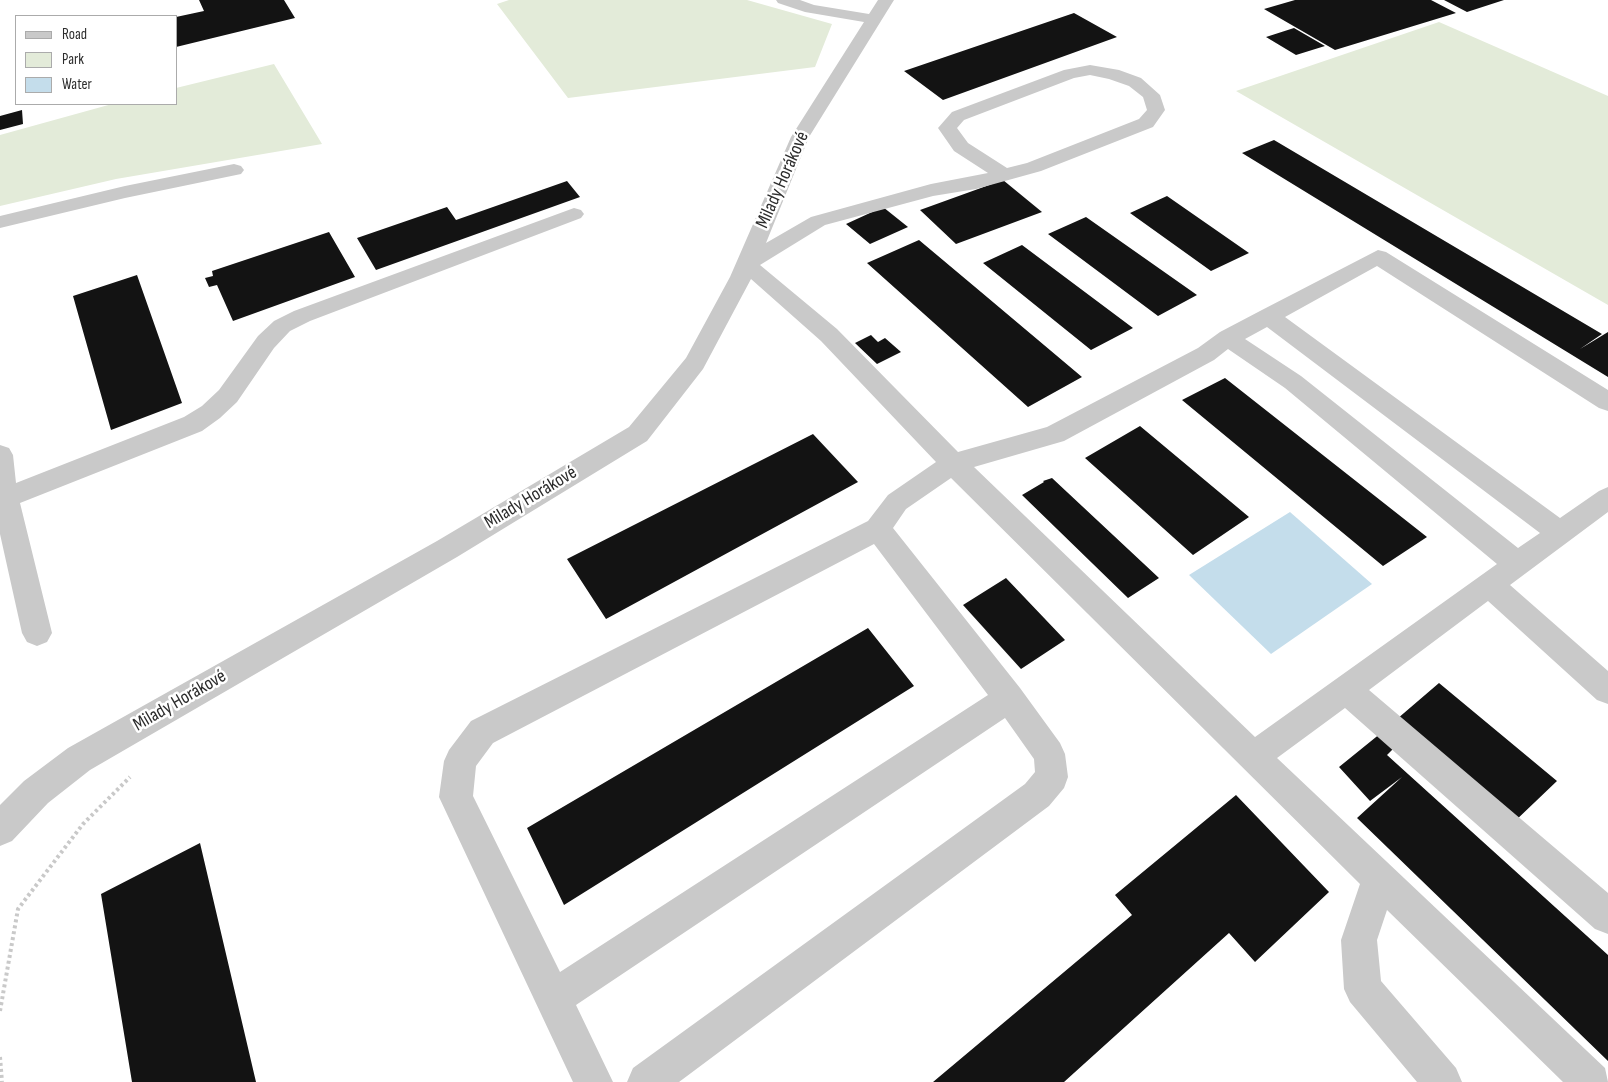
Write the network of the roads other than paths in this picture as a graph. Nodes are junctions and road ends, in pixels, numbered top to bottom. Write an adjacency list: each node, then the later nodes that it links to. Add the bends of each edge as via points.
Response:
1 (784, 0): 3 (street, via 811,9)
2 (886, 0): 3 (street, Milady Horákové)
3 (873, 19): 8 (street, Milady Horákové, via 800,137)
4 (234, 170): 7 (street)
5 (1004, 175): 5 (street, via 1034,167 1146,123 1156,110 1151,94 1135,82 1090,70 1070,74 958,116 947,128 961,147); 8 (street, via 931,190 818,221)
6 (574, 214): 15 (street, via 302,316 282,326 266,342 228,396 193,424)
7 (0, 222)
8 (746, 264): 13 (street, via 829,335); 25 (street, Milady Horákové, via 695,363 638,434 447,548 79,759 36,792)
9 (1268, 316): 10 (street); 11 (street, via 1378,257); 17 (street)
10 (1228, 338): 13 (street, via 1190,363 1055,434); 18 (street, via 1292,382)
11 (1608, 402)
12 (0, 455): 15 (street)
13 (953, 463): 16 (street, via 897,502); 24 (street)
14 (1608, 498): 17 (street)
15 (3, 499): 20 (street)
16 (878, 528): 23 (street); 28 (street, via 482,732 460,761 456,798)
17 (1560, 533): 18 (street)
18 (1517, 564): 19 (street)
19 (1491, 586): 21 (street); 22 (street)
20 (37, 633)
21 (1347, 690): 24 (street); 27 (street)
22 (1608, 690)
23 (1009, 698): 28 (street); 30 (street, via 1049,754 1052,776 1037,795)
24 (1253, 757): 26 (street)
25 (0, 829)
26 (1380, 878): 31 (street, via 1359,940 1363,989); 32 (street)
27 (1608, 916)
28 (552, 999): 29 (street)
29 (593, 1082)
30 (647, 1082)
31 (1442, 1082)
32 (1591, 1082)

